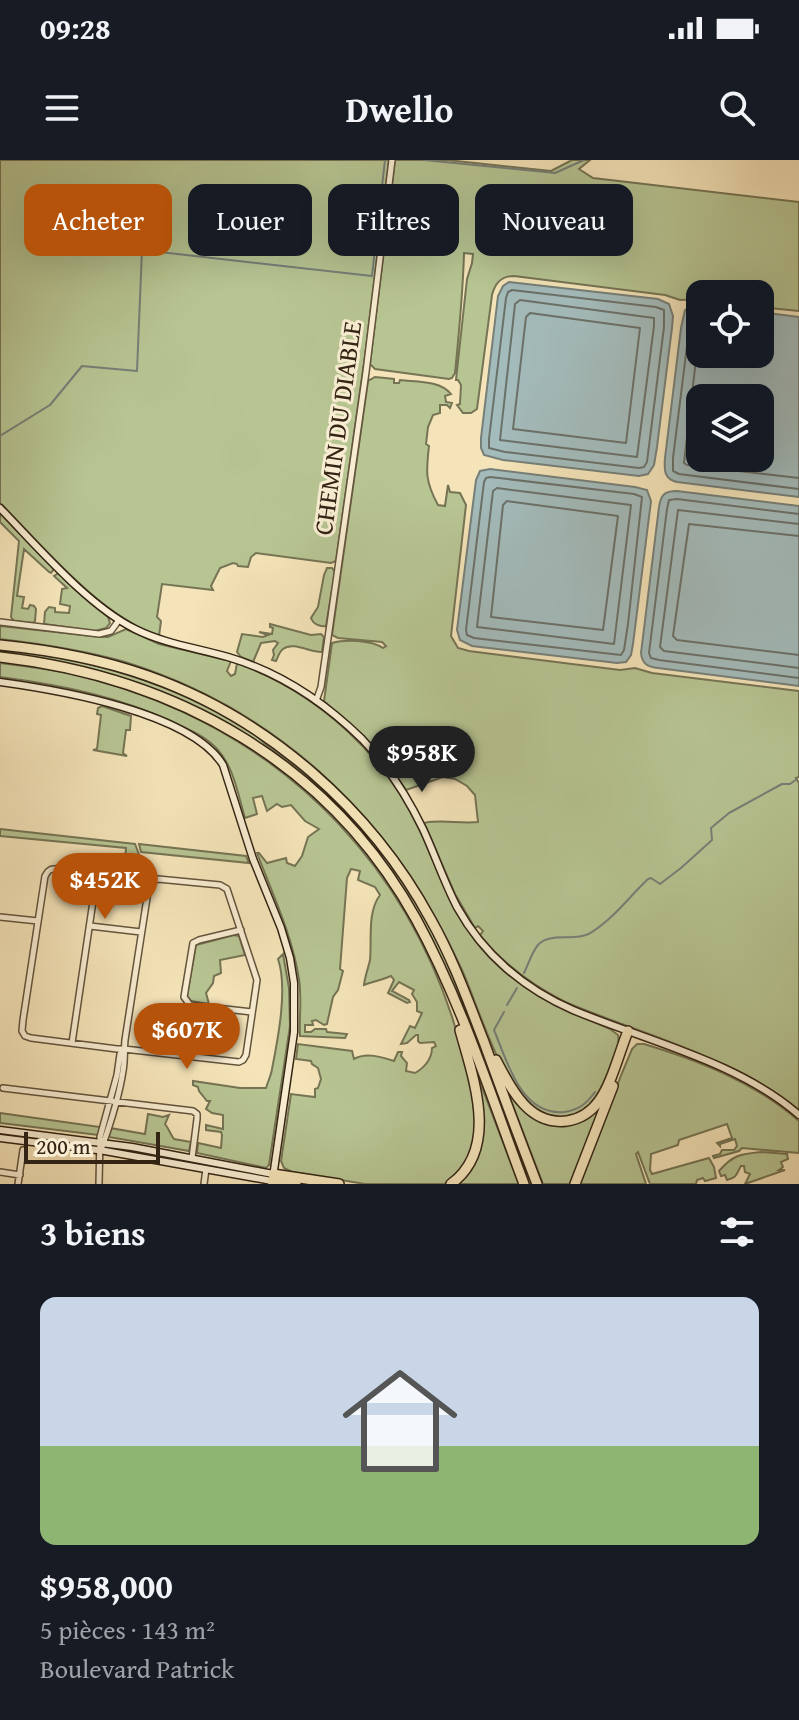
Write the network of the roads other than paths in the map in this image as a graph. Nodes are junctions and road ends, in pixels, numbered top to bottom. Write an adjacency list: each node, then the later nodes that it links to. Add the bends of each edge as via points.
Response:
1 (392, 160): 8 (street, CHEMIN DU DIABLE)
2 (0, 508): 3 (street)
3 (119, 620): 4 (street, via 111,631 99,634); 8 (street, via 155,638 250,665)
4 (0, 622)
5 (0, 645): 16 (highway, via 70,654 161,681 233,716 308,769 360,818 409,882 447,951)
6 (0, 657): 14 (highway, via 71,668 149,691 215,721 266,753 333,809 377,860 414,916)
7 (0, 682): 31 (street, via 72,693 131,710 196,739 221,762 281,928 294,983 294,1039)
8 (316, 701): 17 (street, via 365,742 398,783 458,908 496,958 553,1001)
9 (0, 917): 10 (street)
10 (38, 921): 11 (street, via 45,876 54,869 95,877); 18 (street, via 24,1035)
11 (90, 926): 13 (street); 18 (street)
12 (241, 930): 13 (street, via 223,886 158,879 148,887); 15 (street, via 257,980); 15 (street, via 193,943 184,997 193,1005)
13 (141, 932): 19 (street)
14 (448, 985): 37 (highway, via 479,1125 471,1163); 38 (highway)
15 (252, 1012): 19 (street, via 243,1060)
16 (477, 1026): 17 (highway, via 519,1100 537,1115 557,1121 582,1117 599,1101); 39 (highway)
17 (630, 1032): 22 (street, via 743,1077); 40 (highway)
18 (72, 1043): 19 (street)
19 (124, 1049): 21 (street, via 123,1075)
20 (1, 1088): 21 (street)
21 (113, 1101): 25 (street); 27 (street, via 195,1112)
22 (799, 1115)
23 (0, 1130): 25 (street)
24 (0, 1138): 25 (street)
25 (102, 1145): 27 (street); 28 (street); 33 (street)
26 (23, 1150): 30 (street)
27 (192, 1158): 31 (street)
28 (206, 1169): 31 (street); 34 (street)
29 (0, 1172): 30 (street)
30 (20, 1175): 32 (street)
31 (272, 1180): 35 (highway); 36 (highway)
32 (18, 1184)
33 (99, 1184)
34 (204, 1184)
35 (296, 1184)
36 (339, 1184)
37 (451, 1184)
38 (524, 1184)
39 (537, 1184)
40 (575, 1184)

